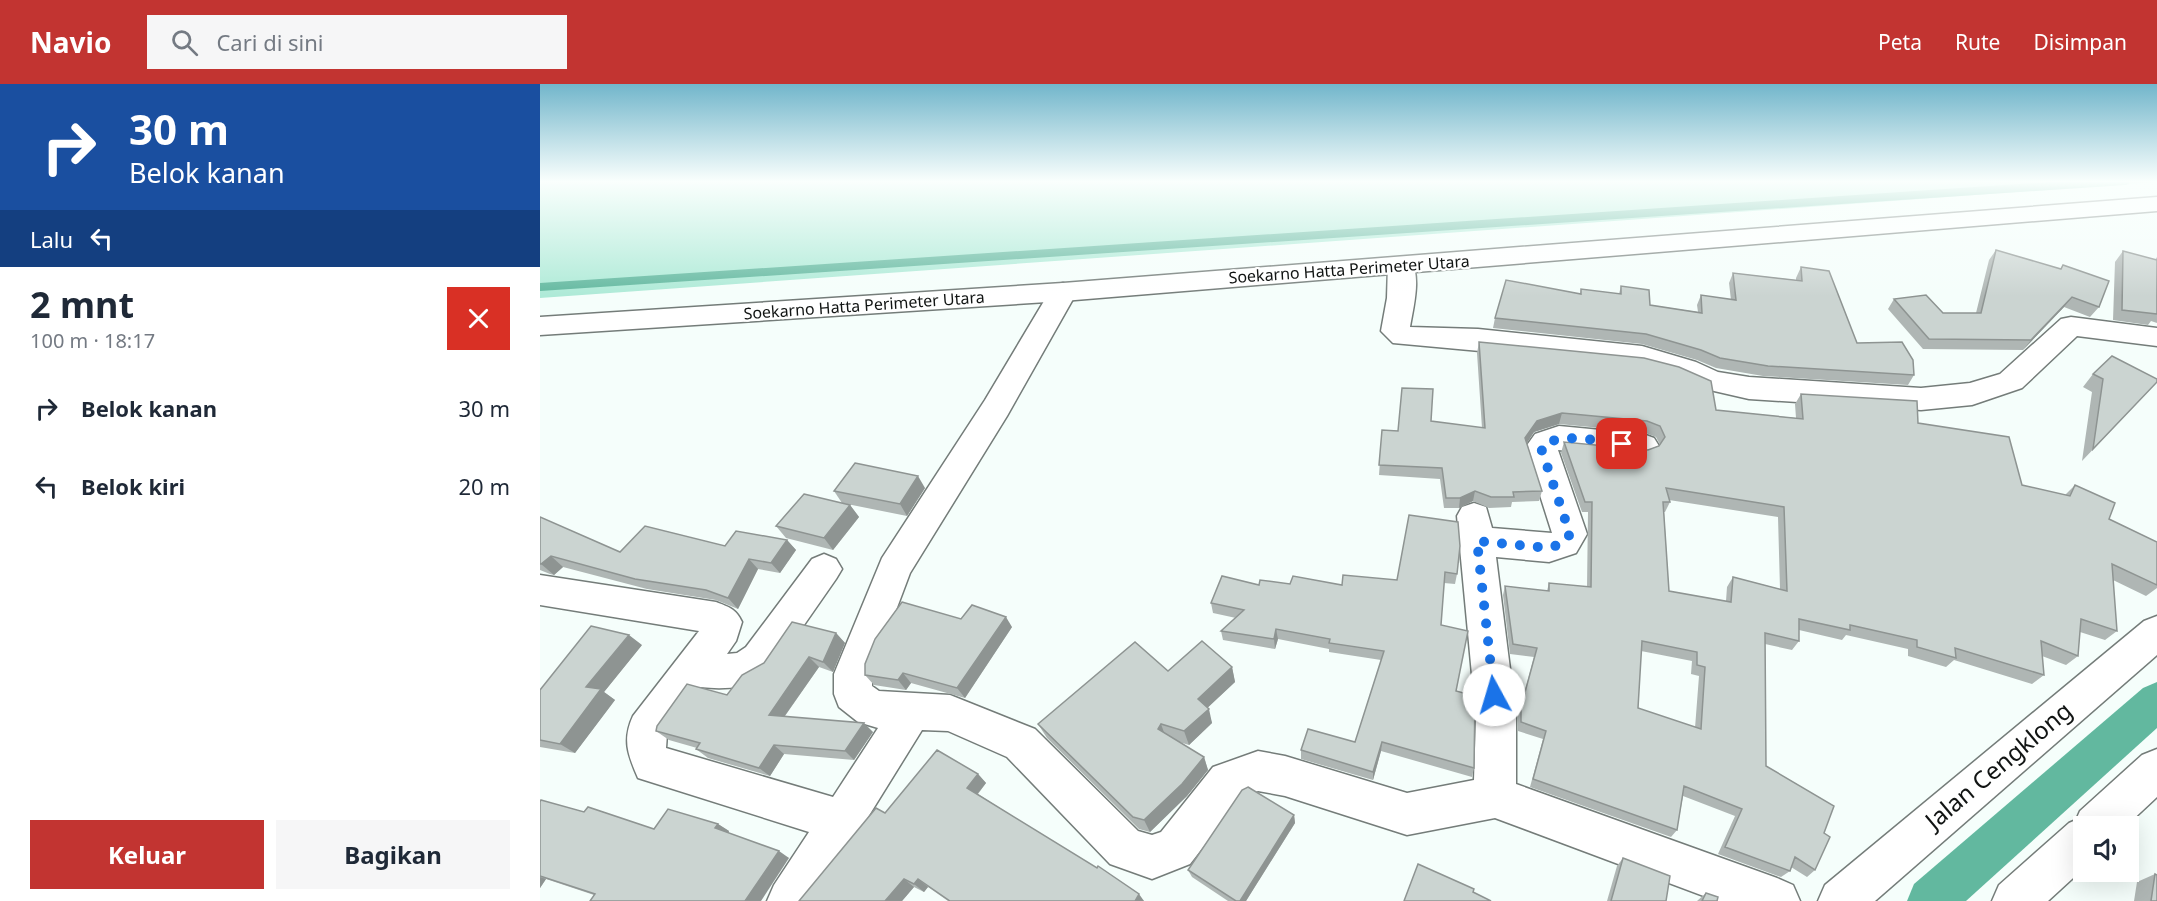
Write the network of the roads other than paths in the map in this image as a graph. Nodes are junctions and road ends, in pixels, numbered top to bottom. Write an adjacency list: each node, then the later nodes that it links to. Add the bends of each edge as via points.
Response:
1 (1970, 219): 2 (street, Soekarno Hatta Perimeter Utara)
2 (1401, 265): 3 (street, Soekarno Hatta Perimeter Utara); 5 (street, via 1395,331 1403,336 1478,339 1642,356 1712,381 1749,388 1921,399 1972,394 2012,381 2071,326)
3 (1063, 292): 4 (street, Soekarno Hatta Perimeter Utara); 11 (street, via 996,408 894,568 853,674 853,694 872,709)
4 (540, 326)
5 (2157, 337)
6 (1643, 446): 13 (street, via 1559,438 1541,448 1570,534 1564,543 1549,548 1476,528 1496,717)
7 (824, 569): 10 (street, via 749,668 737,672)
8 (540, 590): 10 (street, via 724,622 723,630)
9 (2156, 634): 19 (street, Jalan Cengklong)
10 (691, 669): 15 (street, via 647,729 646,749 653,764)
11 (911, 712): 13 (street, via 950,713 1021,742 1125,849 1152,857 1175,849 1228,781 1258,771 1407,814); 15 (street)
12 (2157, 769): 14 (street)
13 (1495, 796): 18 (street)
14 (2107, 816)
15 (842, 821): 17 (street)
16 (2073, 848): 20 (street)
17 (790, 901)
18 (1777, 901)
19 (1841, 901)
20 (2015, 901)

